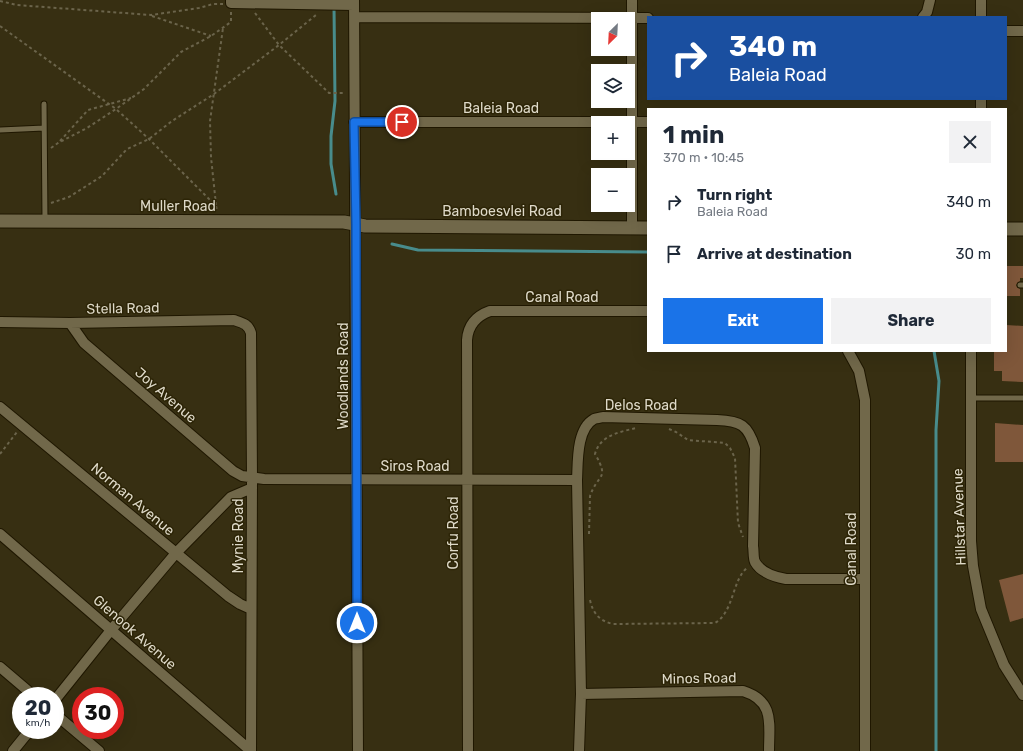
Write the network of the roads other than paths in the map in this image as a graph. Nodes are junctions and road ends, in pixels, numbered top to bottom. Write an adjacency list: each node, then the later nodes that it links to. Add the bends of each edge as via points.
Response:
1 (632, 0): 6 (street)
2 (930, 0): 7 (street, via 928,12)
3 (981, 0): 8 (street)
4 (231, 2): 5 (street, via 328,5)
5 (354, 3): 9 (street, Woodlands Road)
6 (632, 12)
7 (924, 16)
8 (981, 16)
9 (355, 17): 10 (street); 18 (street, Woodlands Road)
10 (591, 18)
11 (635, 18): 12 (street)
12 (647, 18)
13 (1007, 31): 14 (street)
14 (1023, 31)
15 (632, 56): 17 (street)
16 (44, 104): 22 (lane)
17 (633, 116)
18 (354, 122): 19 (street, Baleia Road); 27 (street, Woodlands Road)
19 (591, 122)
20 (635, 122): 21 (street, Baleia Road)
21 (647, 122)
22 (44, 128): 23 (lane); 26 (lane)
23 (0, 130)
24 (633, 160): 28 (street)
25 (0, 221): 26 (street, Muller Road)
26 (45, 221): 27 (street, Muller Road, via 344,222)
27 (356, 225): 28 (street, Bamboesvlei Road); 43 (street, Woodlands Road)
28 (632, 228): 29 (street, Bamboesvlei Road)
29 (647, 228)
30 (1007, 229): 31 (street)
31 (1023, 229)
32 (647, 311): 33 (street, Canal Road, via 490,311)
33 (477, 318): 44 (street, Corfu Road, via 470,327 467,340)
34 (0, 322): 35 (street, Stella Road)
35 (70, 323): 36 (street, Stella Road, via 234,320); 42 (street, Joy Avenue, via 84,343 233,471)
36 (245, 324): 42 (street, Mynie Road, via 251,333)
37 (849, 352): 49 (street, Canal Road, via 859,371 864,400)
38 (971, 352): 39 (street, Hillstar Avenue)
39 (971, 398): 40 (lane); 56 (street, Hillstar Avenue, via 971,541 977,589 1004,665)
40 (1023, 398)
41 (0, 407): 48 (street, Norman Avenue)
42 (252, 478): 43 (street, Siros Road); 46 (street, Mynie Road)
43 (357, 480): 44 (street, Siros Road); 62 (street, Woodlands Road)
44 (467, 480): 45 (street, Siros Road); 63 (street, Corfu Road)
45 (577, 480): 49 (street, Delos Road, via 582,435 594,419 603,417 732,420 751,434 755,448 753,546 758,566 767,573 786,579); 55 (street, Delos Road)
46 (252, 488): 48 (street, via 231,496); 50 (street, Mynie Road)
47 (0, 534): 51 (street, Glenook Avenue)
48 (176, 553): 50 (street, Norman Avenue, via 228,596); 51 (street)
49 (865, 579): 66 (street, Canal Road)
50 (251, 609): 61 (street, Mynie Road)
51 (111, 630): 54 (street); 61 (street, Glenook Avenue)
52 (0, 667): 53 (street)
53 (23, 687)
54 (64, 689)
55 (581, 694): 64 (street, Delos Road); 65 (street, Minos Road, via 743,691 751,693 765,706 769,715)
56 (1023, 695)
57 (64, 722): 60 (street)
58 (22, 739): 59 (street)
59 (12, 751)
60 (99, 751)
61 (251, 751)
62 (358, 751)
63 (468, 751)
64 (579, 751)
65 (769, 751)
66 (865, 751)

